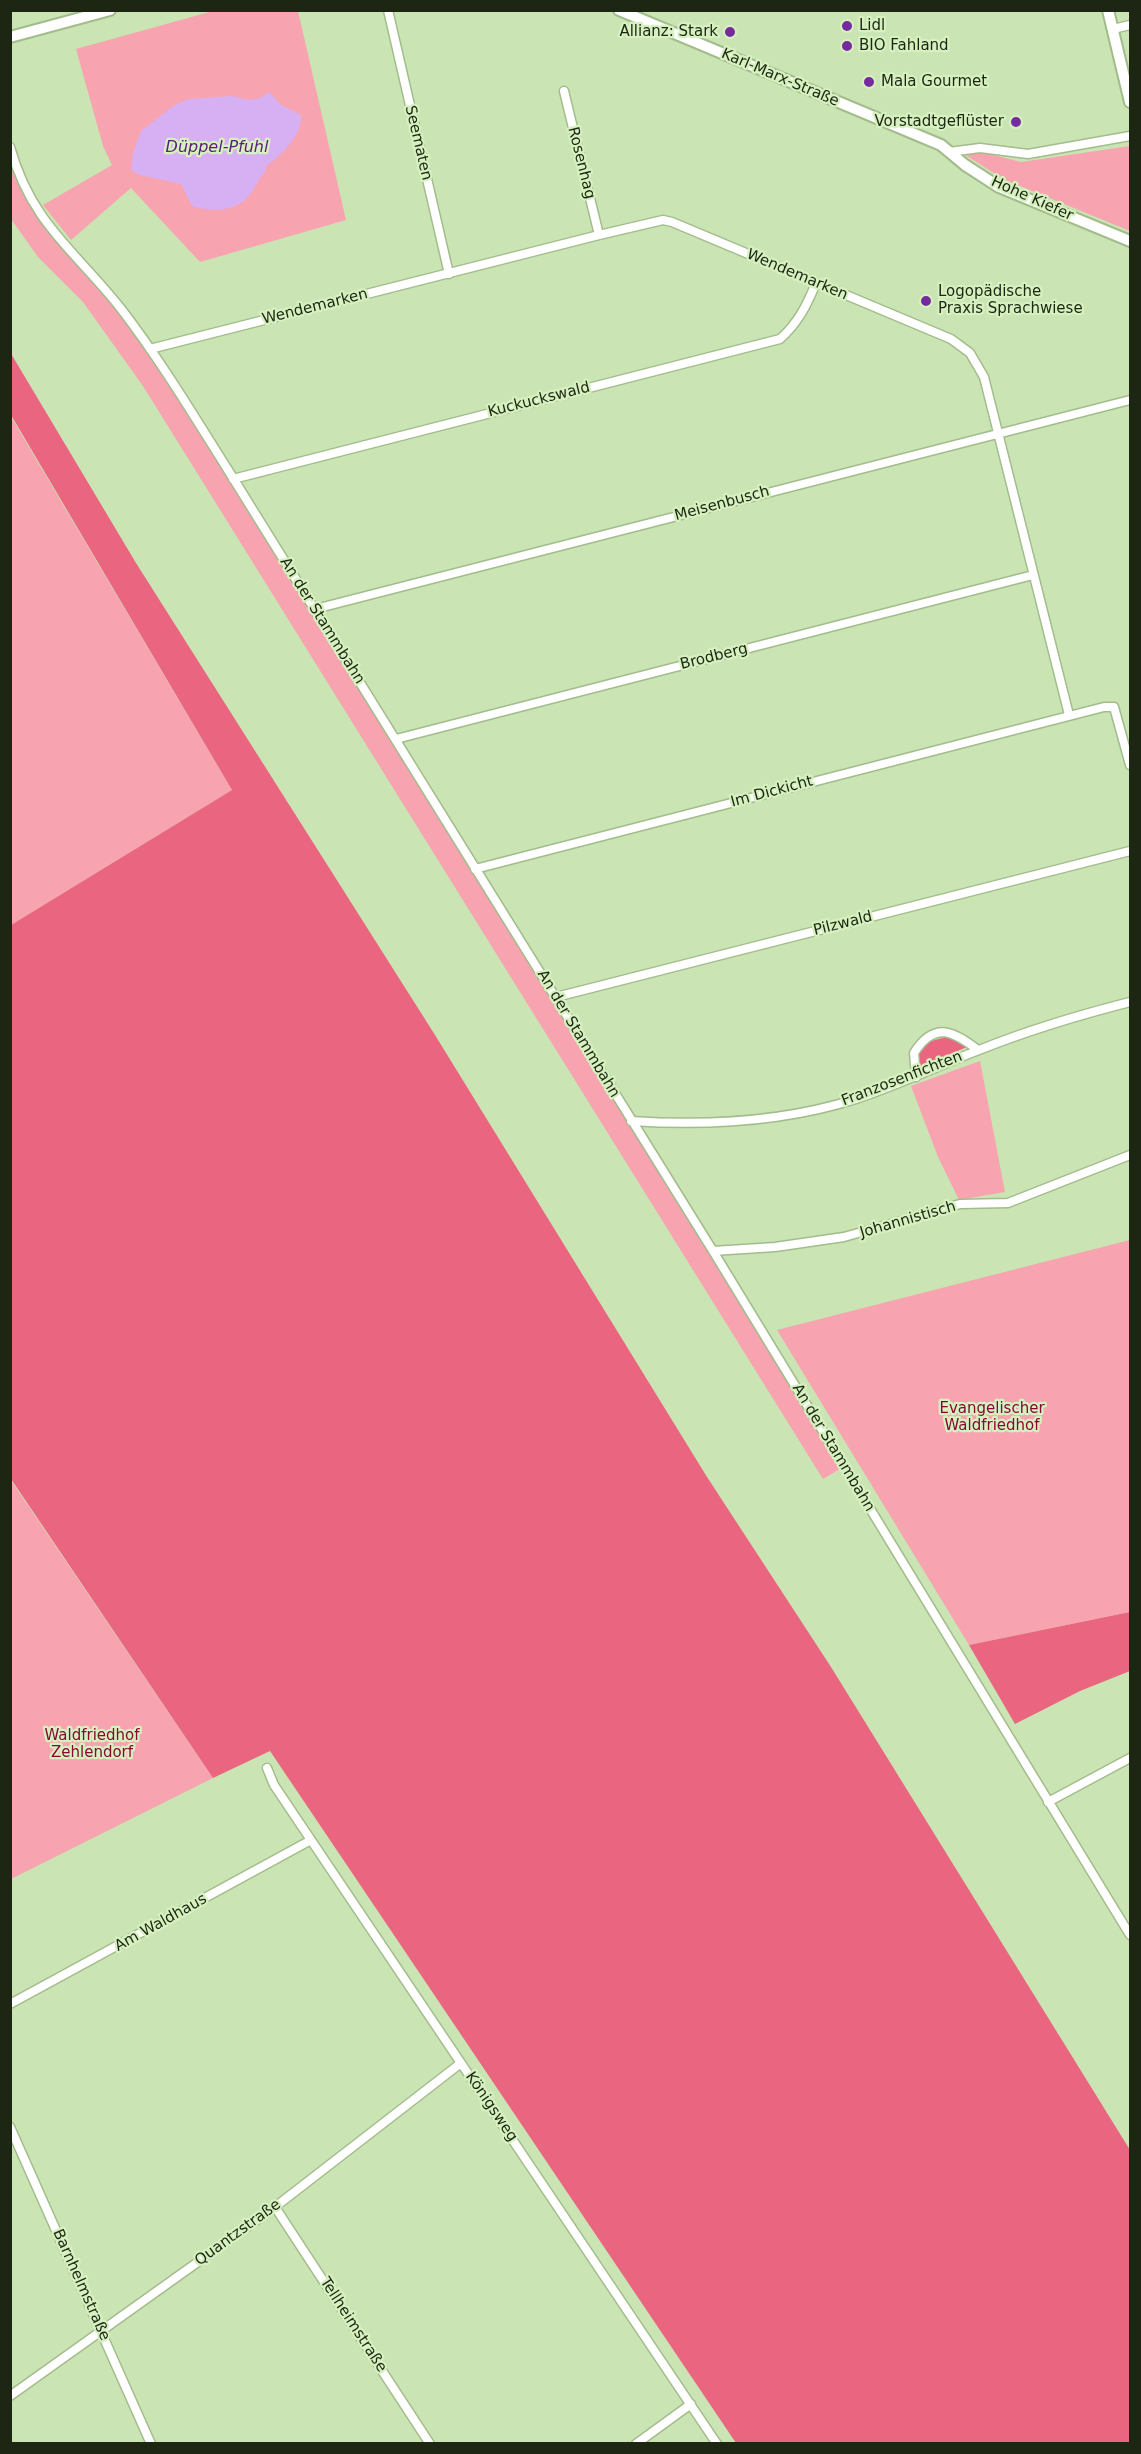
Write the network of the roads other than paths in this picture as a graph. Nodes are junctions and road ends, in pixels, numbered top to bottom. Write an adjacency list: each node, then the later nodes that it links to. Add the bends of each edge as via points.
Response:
1 (110, 10): 7 (street)
2 (388, 10): 15 (street, Seematen)
3 (619, 10): 12 (street, Karl-Marx-Straße)
4 (1108, 10): 6 (street)
5 (1131, 25): 6 (street)
6 (1113, 29): 9 (street)
7 (10, 37)
8 (564, 91): 13 (street, Rosenhag)
9 (1131, 102)
10 (1131, 135): 12 (street, via 1028,153)
11 (10, 147): 17 (street, An der Stammbahn, via 27,194 45,222 110,295)
12 (945, 148): 14 (street, Hohe Kiefer, via 999,187)
13 (599, 235): 15 (street, Wendemarken); 16 (street, Wendemarken, via 663,220)
14 (1131, 241)
15 (449, 274): 17 (street, Wendemarken)
16 (816, 283): 19 (street, Wendemarken, via 951,339 970,353 984,377); 20 (street, Kuckuckswald, via 800,317 780,339)
17 (150, 349): 20 (street, An der Stammbahn)
18 (1131, 400): 19 (street, Meisenbusch)
19 (996, 433): 21 (street, Wendemarken); 22 (street, Meisenbusch)
20 (233, 479): 22 (street, An der Stammbahn)
21 (1033, 575): 23 (street, Wendemarken); 24 (street, Brodberg)
22 (315, 609): 24 (street, An der Stammbahn)
23 (1069, 716): 25 (street, via 1114,707); 27 (street, Im Dickicht)
24 (396, 739): 27 (street, An der Stammbahn)
25 (1131, 765)
26 (1131, 851): 28 (street, Pilzwald)
27 (475, 869): 28 (street, An der Stammbahn)
28 (556, 997): 32 (street, An der Stammbahn)
29 (1131, 1002): 30 (street, Franzosenfichten, via 1079,1015)
30 (978, 1050): 31 (street, Franzosenfichten); 31 (street, via 951,1032 930,1036 914,1053)
31 (916, 1077): 32 (street, Franzosenfichten, via 855,1099 781,1116 674,1124)
32 (632, 1121): 34 (street, An der Stammbahn)
33 (1131, 1155): 34 (street, Johannistisch, via 1008,1203 960,1204 844,1237)
34 (713, 1251): 37 (street, An der Stammbahn)
35 (1131, 1758): 37 (street)
36 (267, 1768): 38 (street, Königsweg)
37 (1048, 1802): 39 (street, An der Stammbahn)
38 (311, 1840): 40 (street, Am Waldhaus); 41 (street, Königsweg)
39 (1131, 1935)
40 (10, 2004)
41 (461, 2063): 43 (street, Quantzstraße); 46 (street, Königsweg)
42 (10, 2127): 44 (street, Barnhelmstraße)
43 (275, 2207): 44 (street, Quantzstraße); 48 (street, Tellheimstraße)
44 (101, 2330): 45 (street, Quantzstraße); 47 (street, Barnhelmstraße)
45 (10, 2396)
46 (691, 2404): 49 (street); 50 (street, Königsweg)
47 (151, 2444)
48 (430, 2444)
49 (636, 2444)
50 (717, 2444)

